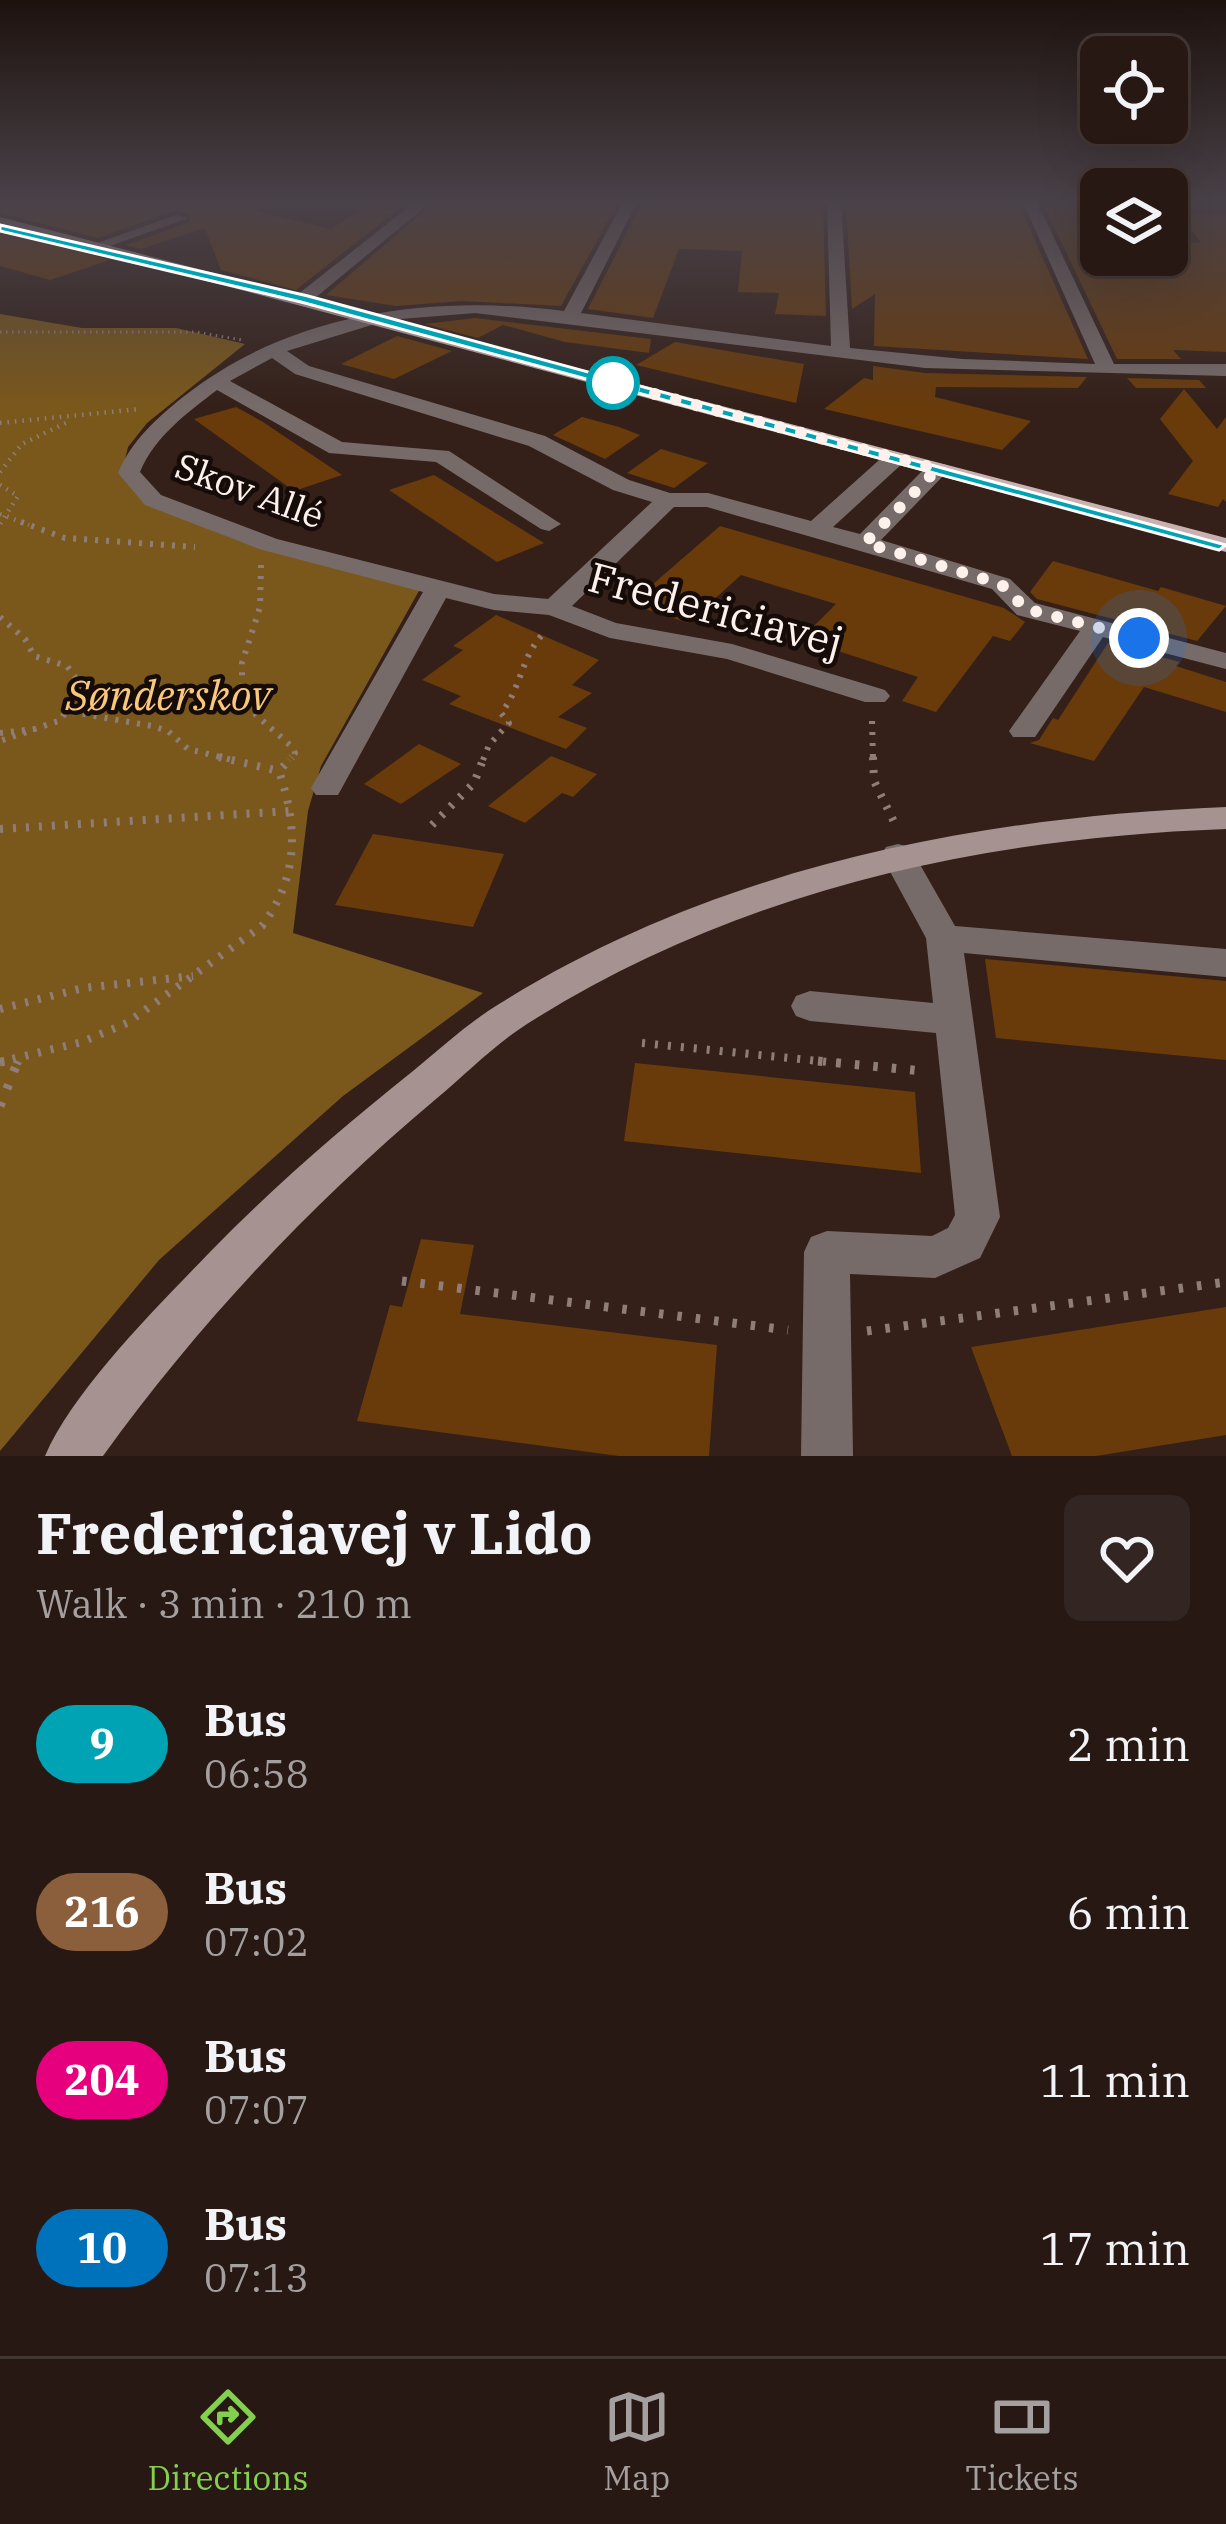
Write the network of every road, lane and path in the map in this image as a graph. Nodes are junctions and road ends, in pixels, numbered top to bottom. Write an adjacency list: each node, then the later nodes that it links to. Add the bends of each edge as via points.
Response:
1 (169, 270): 9 (main road)
2 (178, 270): 7 (main road)
3 (339, 270): 7 (street)
4 (595, 270): 8 (street)
5 (838, 270): 12 (street)
6 (1061, 270): 13 (street)
7 (303, 299): 9 (main road)
8 (570, 317): 9 (street, Skov Allé, via 451,308); 12 (street, Skov Allé)
9 (369, 322): 11 (street, Skov Allé); 19 (main road)
10 (0, 332): 11 (path, via 196,332)
11 (270, 348): 15 (street, Skov Allé); 23 (street, via 302,370 515,434)
12 (842, 352): 13 (street, Skov Allé)
13 (1107, 370): 14 (street, Skov Allé)
14 (1224, 372)
15 (214, 380): 16 (street, Skov Allé); 25 (street, via 337,448 441,455)
16 (187, 404): 17 (path); 28 (street, Skov Allé, via 146,441 130,473 153,500)
17 (78, 417): 18 (path); 21 (path, via 22,444)
18 (0, 423)
19 (895, 458): 20 (main road); 26 (street)
20 (937, 469): 27 (street); 29 (main road)
21 (0, 472)
22 (0, 485): 24 (path, via 18,496)
23 (668, 500): 26 (street, via 708,500); 31 (street, Fredericiavej)
24 (2, 519): 28 (path, via 64,538 134,546)
25 (549, 524)
26 (815, 530): 27 (street)
27 (865, 543): 33 (street, via 1001,584 1026,609)
28 (268, 544): 30 (street, Skov Allé); 39 (path, via 261,609 239,669 255,715 287,736 295,753)
29 (1226, 545)
30 (440, 587): 31 (street, Skov Allé); 40 (street)
31 (561, 611): 35 (street, Fredericiavej); 43 (path, via 528,646 512,702 501,713 509,723 474,783)
32 (0, 616): 36 (path, via 34,656 73,670 80,684)
33 (1096, 627): 34 (street); 37 (street)
34 (1226, 661)
35 (875, 696): 45 (path, via 874,782)
36 (72, 712): 38 (path, via 55,728); 39 (path, via 152,726 188,749)
37 (1024, 731)
38 (0, 737)
39 (280, 771): 41 (path)
40 (327, 788)
41 (290, 811): 44 (path); 48 (path, via 294,865 278,909)
42 (1226, 818): 45 (street, via 1120,819)
43 (432, 826)
44 (0, 830)
45 (903, 854): 46 (street); 57 (street, via 719,909 515,1012 376,1123 249,1241)
46 (944, 938): 47 (street); 51 (street)
47 (1226, 963)
48 (193, 976): 50 (path, via 83,988); 53 (path, via 117,1031)
49 (810, 1006): 51 (street)
50 (0, 1010)
51 (954, 1020): 55 (street)
52 (642, 1043): 55 (path)
53 (20, 1058): 54 (path); 56 (path)
54 (0, 1062)
55 (961, 1075): 58 (street, via 978,1217 964,1244 935,1257 827,1252)
56 (0, 1106)
57 (70, 1456)
58 (827, 1456)

